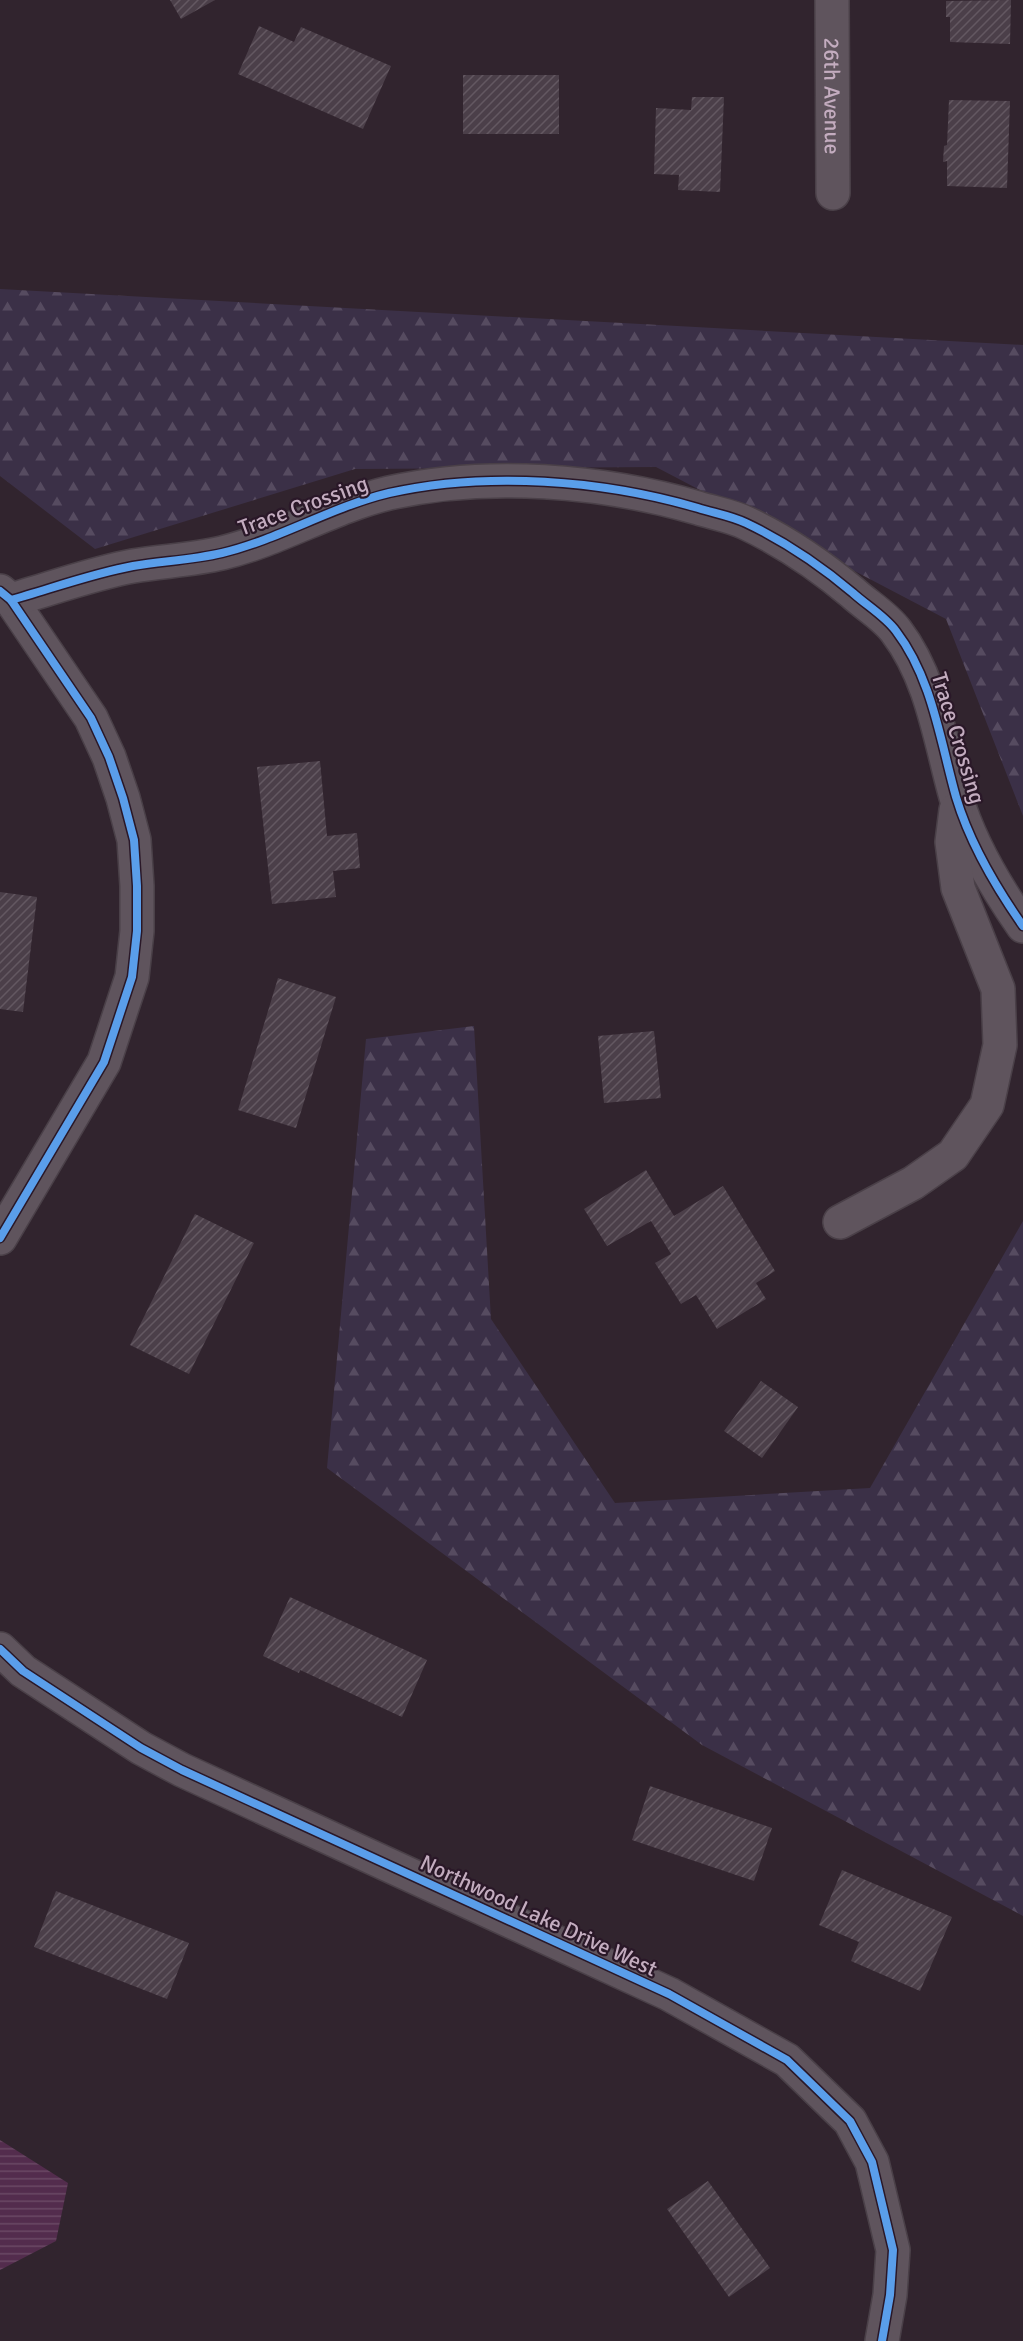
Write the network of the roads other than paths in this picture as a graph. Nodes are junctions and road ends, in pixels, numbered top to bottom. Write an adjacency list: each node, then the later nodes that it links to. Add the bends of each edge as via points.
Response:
1 (832, 0): 2 (street, 26th Avenue)
2 (833, 193)
3 (5, 595): 4 (street, Trace Crossing, via 132,566 220,553 262,542 345,507 435,485 482,481 571,484 657,496 745,522 825,569 894,628 919,667); 7 (street, via 91,718 109,757 134,840 137,931 132,977 104,1062)
4 (957, 799): 5 (street, Trace Crossing, via 993,883); 6 (street, via 952,842 958,888 998,989 1000,1045 987,1105 953,1155 913,1183)
5 (1023, 926)
6 (840, 1222)
7 (0, 1238)
8 (0, 1649): 9 (street, Northwood Lake Drive West, via 23,1671 182,1770 669,1994 787,2060 850,2121 872,2162 893,2250)
9 (882, 2341)

